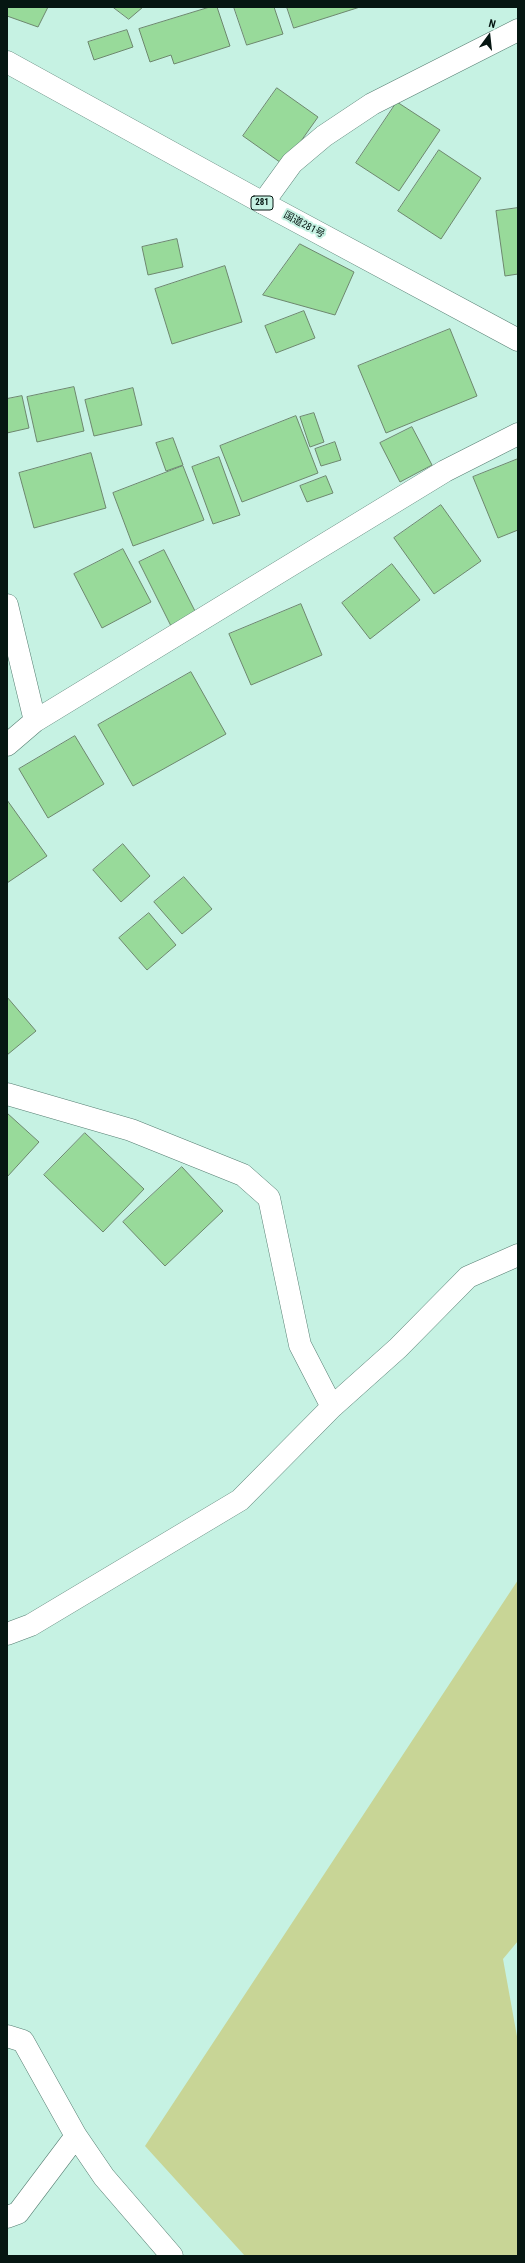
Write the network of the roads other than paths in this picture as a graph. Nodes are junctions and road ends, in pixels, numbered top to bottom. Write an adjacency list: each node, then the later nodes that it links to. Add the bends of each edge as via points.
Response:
1 (518, 30): 3 (main road, via 372,104 324,136 292,163)
2 (7, 62): 3 (main road, 国道281号 / 281)
3 (263, 204): 4 (main road, 国道281号 / 281)
4 (518, 340)
5 (518, 434): 7 (main road, via 445,471)
6 (7, 605): 7 (main road)
7 (35, 721): 8 (main road)
8 (7, 745)
9 (7, 1094): 11 (main road, via 131,1130 243,1175 269,1198 300,1345)
10 (518, 1255): 11 (main road, via 468,1277 398,1348)
11 (332, 1408): 12 (main road, via 240,1500 31,1625)
12 (7, 1634)
13 (7, 2036): 14 (main road, via 23,2041)
14 (76, 2136): 15 (main road, via 18,2213); 16 (main road, via 104,2177)
15 (7, 2217)
16 (172, 2256)

